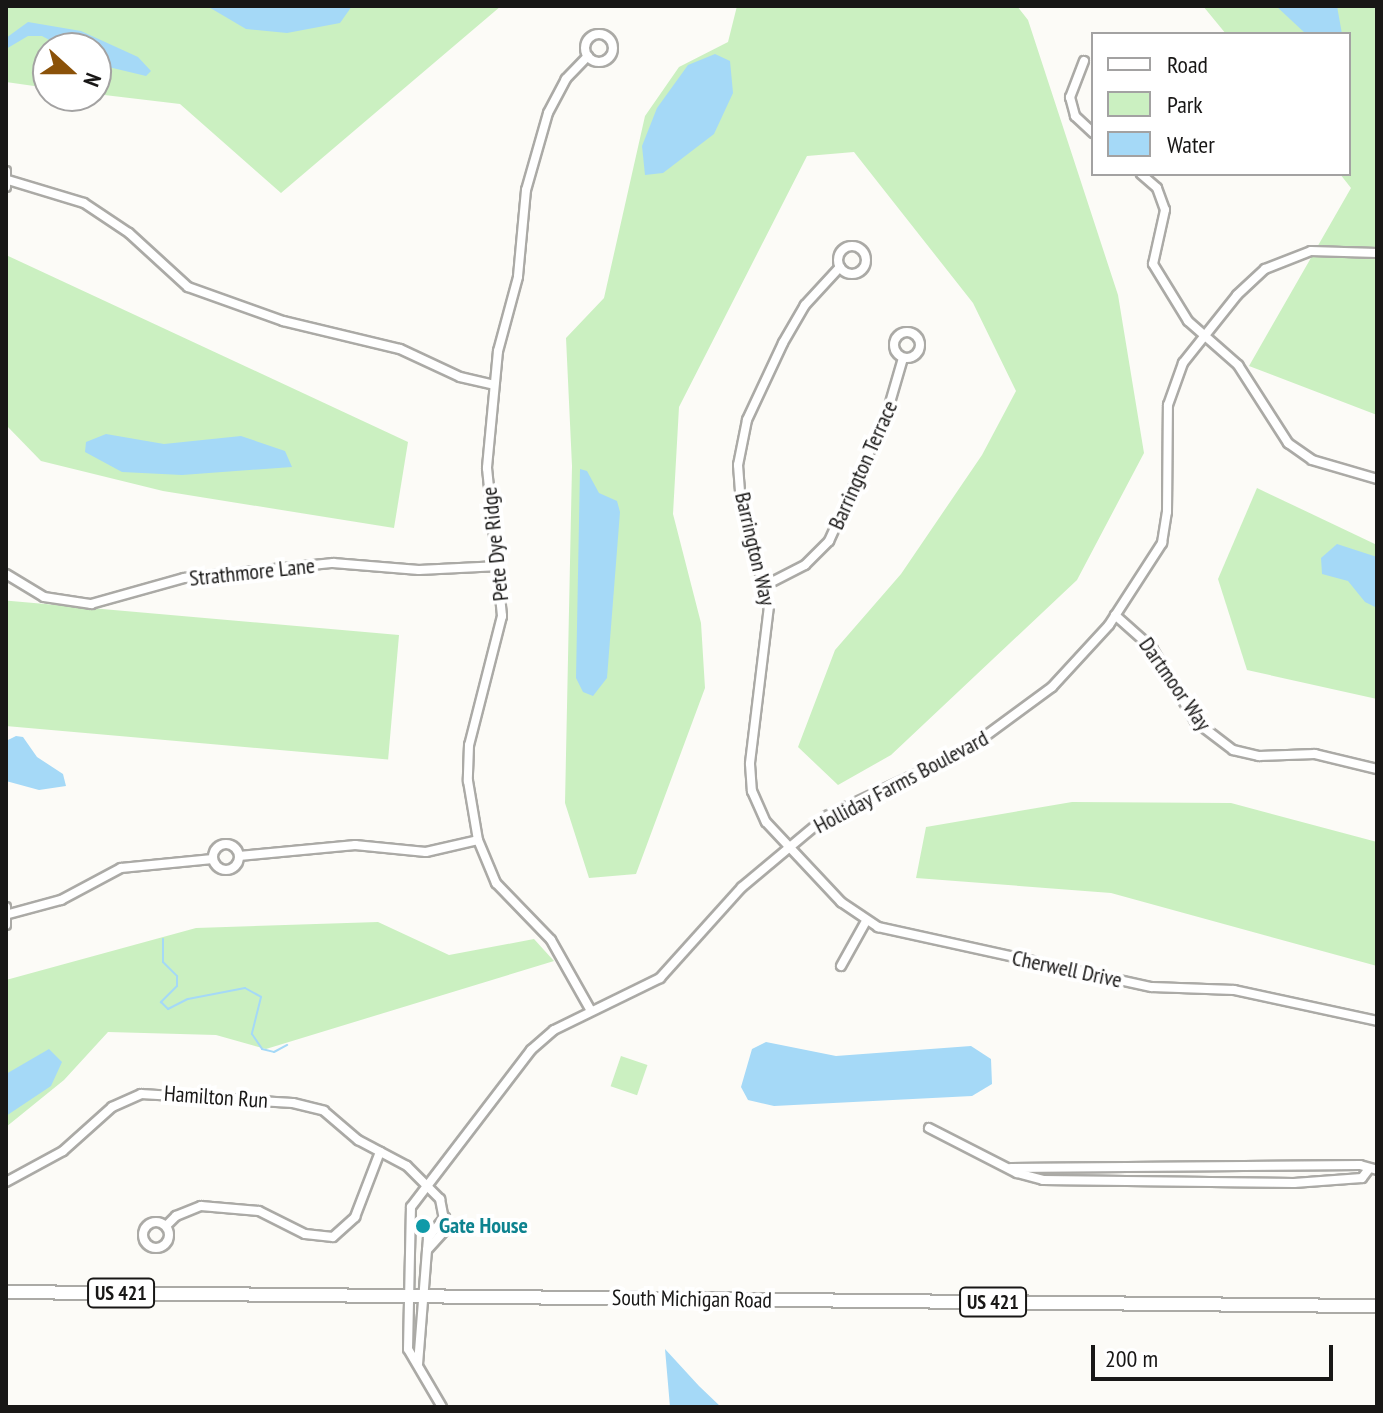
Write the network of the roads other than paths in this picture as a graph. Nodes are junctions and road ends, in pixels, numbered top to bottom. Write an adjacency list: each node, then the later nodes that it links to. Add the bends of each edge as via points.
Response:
1 (588, 56): 10 (street, Pete Dye Ridge, via 566,79 548,113 530,177 518,277)
2 (1084, 61): 3 (street, via 1070,97 1075,116)
3 (1091, 131)
4 (1143, 176): 8 (street, via 1157,188 1165,210 1153,254 1156,272 1188,321)
5 (7, 179): 10 (street, via 84,203 129,233 188,287 283,321 400,349 460,377)
6 (1377, 253): 8 (street, Holliday Farms Boulevard, via 1332,248 1289,257 1237,295)
7 (840, 267): 14 (street, Barrington Way, via 805,305 783,343 742,439 741,505)
8 (1205, 335): 11 (street, via 1238,365 1288,443 1312,460); 15 (street, Holliday Farms Boulevard, via 1183,363 1168,405 1162,543)
9 (903, 358): 14 (street, Barrington Terrace, via 887,413 829,541 805,565)
10 (494, 385): 12 (street, Pete Dye Ridge, via 487,468)
11 (1377, 479)
12 (500, 566): 13 (street, Strathmore Lane, via 403,569 333,563 184,578 91,604 44,597); 17 (street, Pete Dye Ridge, via 502,616 469,745 468,781)
13 (8, 581)
14 (764, 586): 18 (street, Barrington Way, via 770,622 750,776 758,808)
15 (1115, 615): 16 (street, Dartmoor Way, via 1152,648 1195,721 1233,750 1259,756 1344,757); 18 (street, Holliday Farms Boulevard, via 1064,676 1005,724 965,751 827,816)
16 (1377, 769)
17 (478, 840): 19 (street, via 426,852 355,845); 25 (street, Pete Dye Ridge, via 496,883 551,940)
18 (786, 849): 22 (street, Cherwell Drive); 25 (street, Holliday Farms Boulevard, via 742,887 672,968 619,1002)
19 (239, 856): 20 (street, via 227,870); 20 (street, via 235,848 222,845)
20 (213, 859): 21 (street, via 121,868 61,900)
21 (8, 910): 23 (street)
22 (866, 921): 24 (street); 26 (street, Cherwell Drive, via 906,935 1152,987 1234,990)
23 (6, 925)
24 (841, 966)
25 (591, 1011): 36 (street, Holliday Farms Boulevard, via 554,1030 531,1050)
26 (1377, 1021)
27 (929, 1128): 31 (street)
28 (380, 1152): 34 (street, Hamilton Run, via 333,1116 305,1105 153,1093 122,1101 63,1151); 36 (street, Hamilton Run); 37 (street, via 355,1217 333,1237 305,1234 259,1211 201,1206)
29 (1095, 1165): 30 (street); 31 (street); 33 (street)
30 (1229, 1166): 32 (street, via 1360,1165); 35 (street)
31 (1011, 1168): 33 (street, via 1030,1178)
32 (1372, 1170): 35 (street, via 1362,1178)
33 (1096, 1181): 35 (street)
34 (6, 1182)
35 (1228, 1182)
36 (430, 1184): 39 (street, Holliday Farms Boulevard, via 408,1215); 39 (street, via 445,1217 441,1239 427,1250)
37 (166, 1226)
38 (6, 1292): 39 (main road, South Michigan Road / US 421)
39 (416, 1295): 40 (main road, South Michigan Road / US 421); 41 (street); 41 (street, via 408,1349)
40 (1377, 1306)
41 (418, 1364): 42 (street)
42 (442, 1407)

